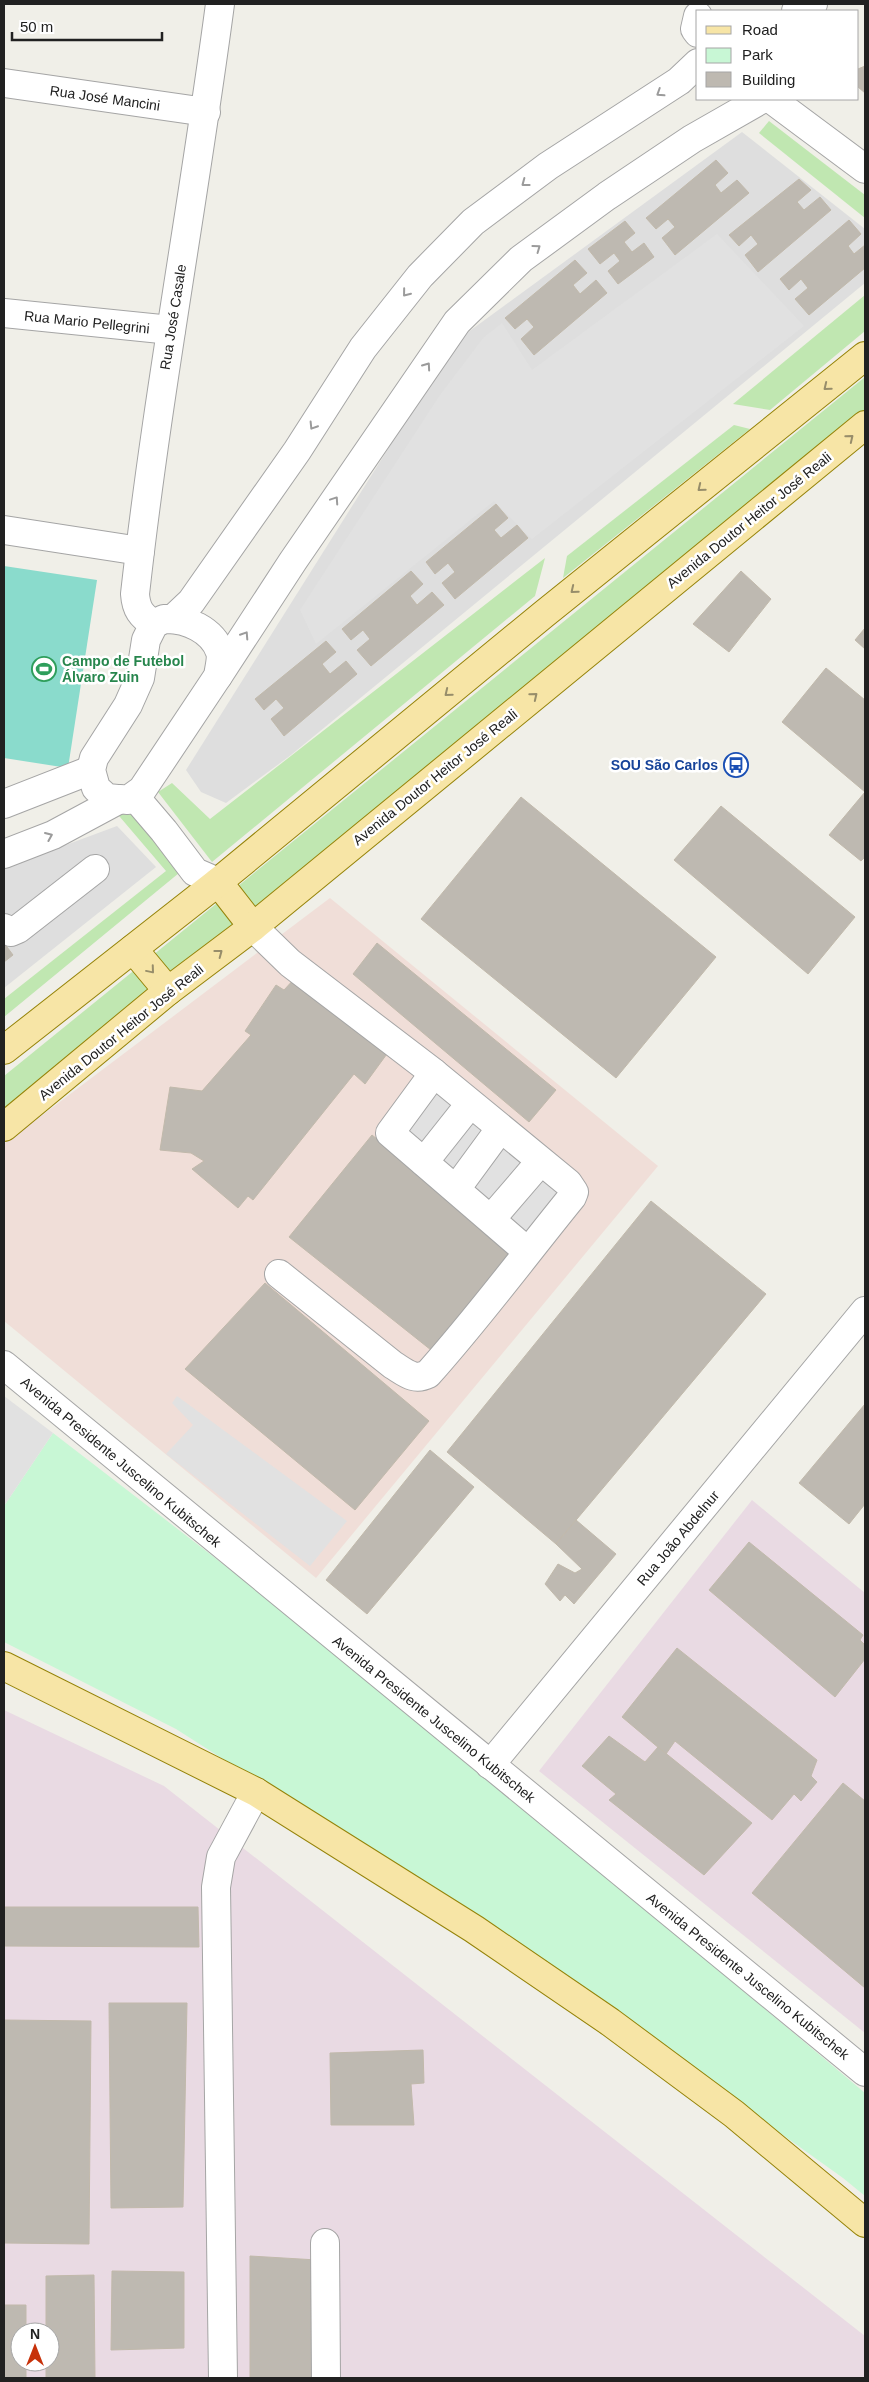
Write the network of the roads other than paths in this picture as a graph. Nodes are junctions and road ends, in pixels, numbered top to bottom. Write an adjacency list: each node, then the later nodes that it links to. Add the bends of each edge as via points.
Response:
1 (220, 4): 8 (street, Rua José Casale)
2 (813, 4): 3 (street)
3 (798, 10)
4 (696, 64): 16 (street, one-way to 16, via 678,81 548,166 473,222 420,276 362,348 297,451 191,602)
5 (4, 83): 8 (street, Rua José Mancini)
6 (760, 100): 17 (street, one-way to 6, via 457,322 529,253 692,139)
7 (772, 100): 9 (street)
8 (206, 112): 11 (street, Rua José Casale)
9 (865, 169)
10 (4, 313): 11 (street, Rua Mario Pellegrini)
11 (171, 330): 15 (street, Rua José Casale)
12 (865, 356): 23 (main road, one-way to 23)
13 (865, 425): 24 (main road, Avenida Doutor Heitor José Reali, one-way to 13)
14 (4, 530): 15 (street)
15 (140, 550): 16 (street, Rua José Casale, via 136,604 142,616)
16 (163, 621): 17 (street, via 187,623 211,635 221,653); 18 (street, via 146,640 140,678 128,705 94,758)
17 (218, 676): 19 (street, via 142,790)
18 (91, 770): 19 (street, via 96,788 107,798); 20 (street)
19 (127, 798): 21 (street, one-way to 19, via 53,835); 23 (street, via 164,831 195,872)
20 (4, 804)
21 (4, 854)
22 (95, 869): 25 (street, via 18,928 11,932)
23 (218, 882): 24 (main road); 26 (main road)
24 (253, 927): 27 (main road, Avenida Doutor Heitor José Reali, one-way to 24); 29 (street, via 290,963)
25 (4, 928)
26 (133, 949): 27 (main road, one-way to 27); 28 (main road)
27 (168, 991): 31 (main road, Avenida Doutor Heitor José Reali)
28 (4, 1050)
29 (434, 1074): 30 (street); 33 (street, via 390,1133)
30 (470, 1104): 32 (street); 33 (street)
31 (4, 1127)
32 (500, 1129): 34 (street); 35 (street)
33 (424, 1162): 35 (street)
34 (540, 1162): 36 (street); 37 (street, via 568,1183 574,1192)
35 (456, 1189): 36 (street)
36 (491, 1219): 37 (street)
37 (527, 1251): 38 (street, via 475,1321 428,1374 419,1378 393,1365)
38 (279, 1274)
39 (865, 1310): 42 (street, Rua João Abdelnur)
40 (6, 1370): 42 (street, Avenida Presidente Juscelino Kubitschek)
41 (4, 1666): 43 (main road)
42 (490, 1765): 44 (street, Avenida Presidente Juscelino Kubitschek)
43 (256, 1792): 45 (main road, via 474,1929 610,2022 734,2114); 47 (street, via 221,1857 216,1887)
44 (865, 2072)
45 (865, 2223)
46 (325, 2243): 48 (street)
47 (223, 2378)
48 (326, 2378)

